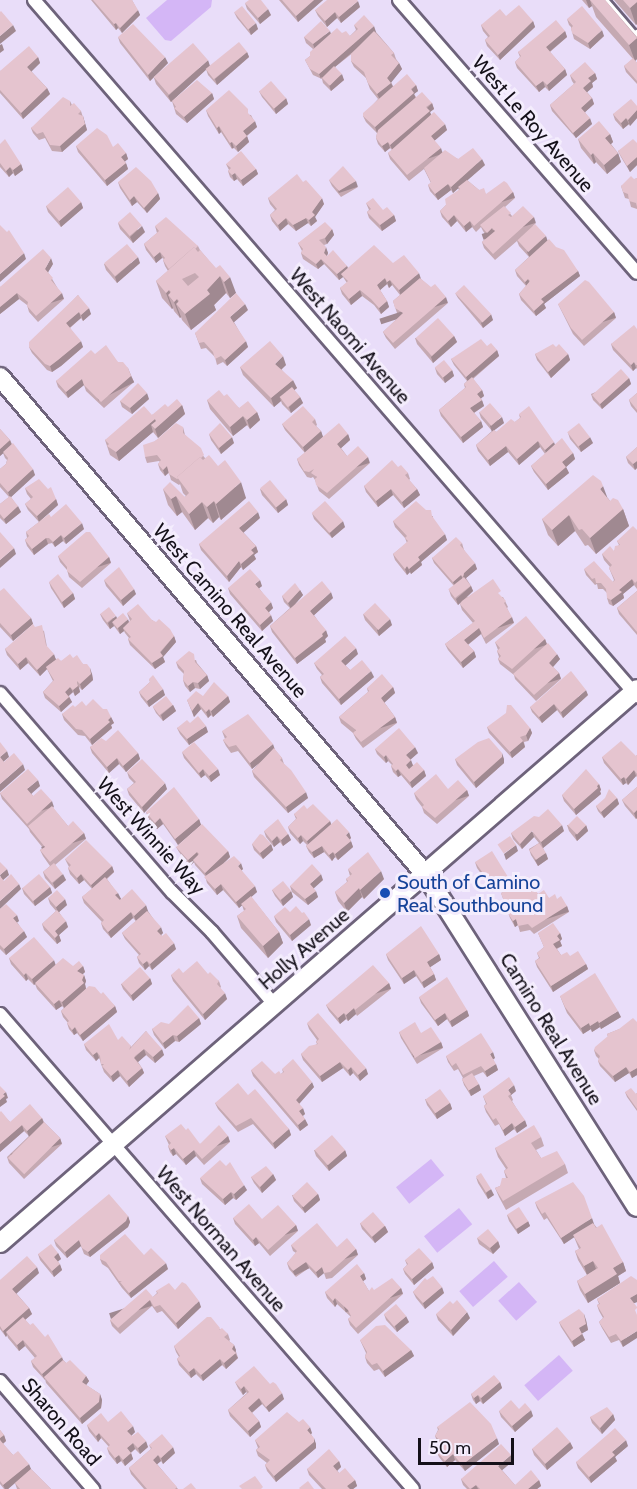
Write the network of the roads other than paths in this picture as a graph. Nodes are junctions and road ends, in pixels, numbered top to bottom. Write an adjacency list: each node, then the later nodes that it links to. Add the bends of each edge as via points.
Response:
1 (34, 0): 7 (street, West Naomi Avenue)
2 (399, 0): 5 (street, West Le Roy Avenue)
3 (605, 0): 4 (lane)
4 (637, 33)
5 (637, 273)
6 (0, 377): 9 (street, West Camino Real Avenue)
7 (636, 692): 9 (street, Holly Avenue)
8 (0, 693): 10 (street, West Winnie Way)
9 (426, 875): 10 (street, Holly Avenue); 13 (street, Camino Real Avenue)
10 (274, 1004): 12 (street, Holly Avenue)
11 (0, 1014): 12 (street, West Norman Avenue)
12 (114, 1144): 14 (street, Holly Avenue); 17 (street, West Norman Avenue)
13 (637, 1207)
14 (0, 1243)
15 (0, 1381): 16 (street, Sharon Road)
16 (93, 1489)
17 (412, 1489)

